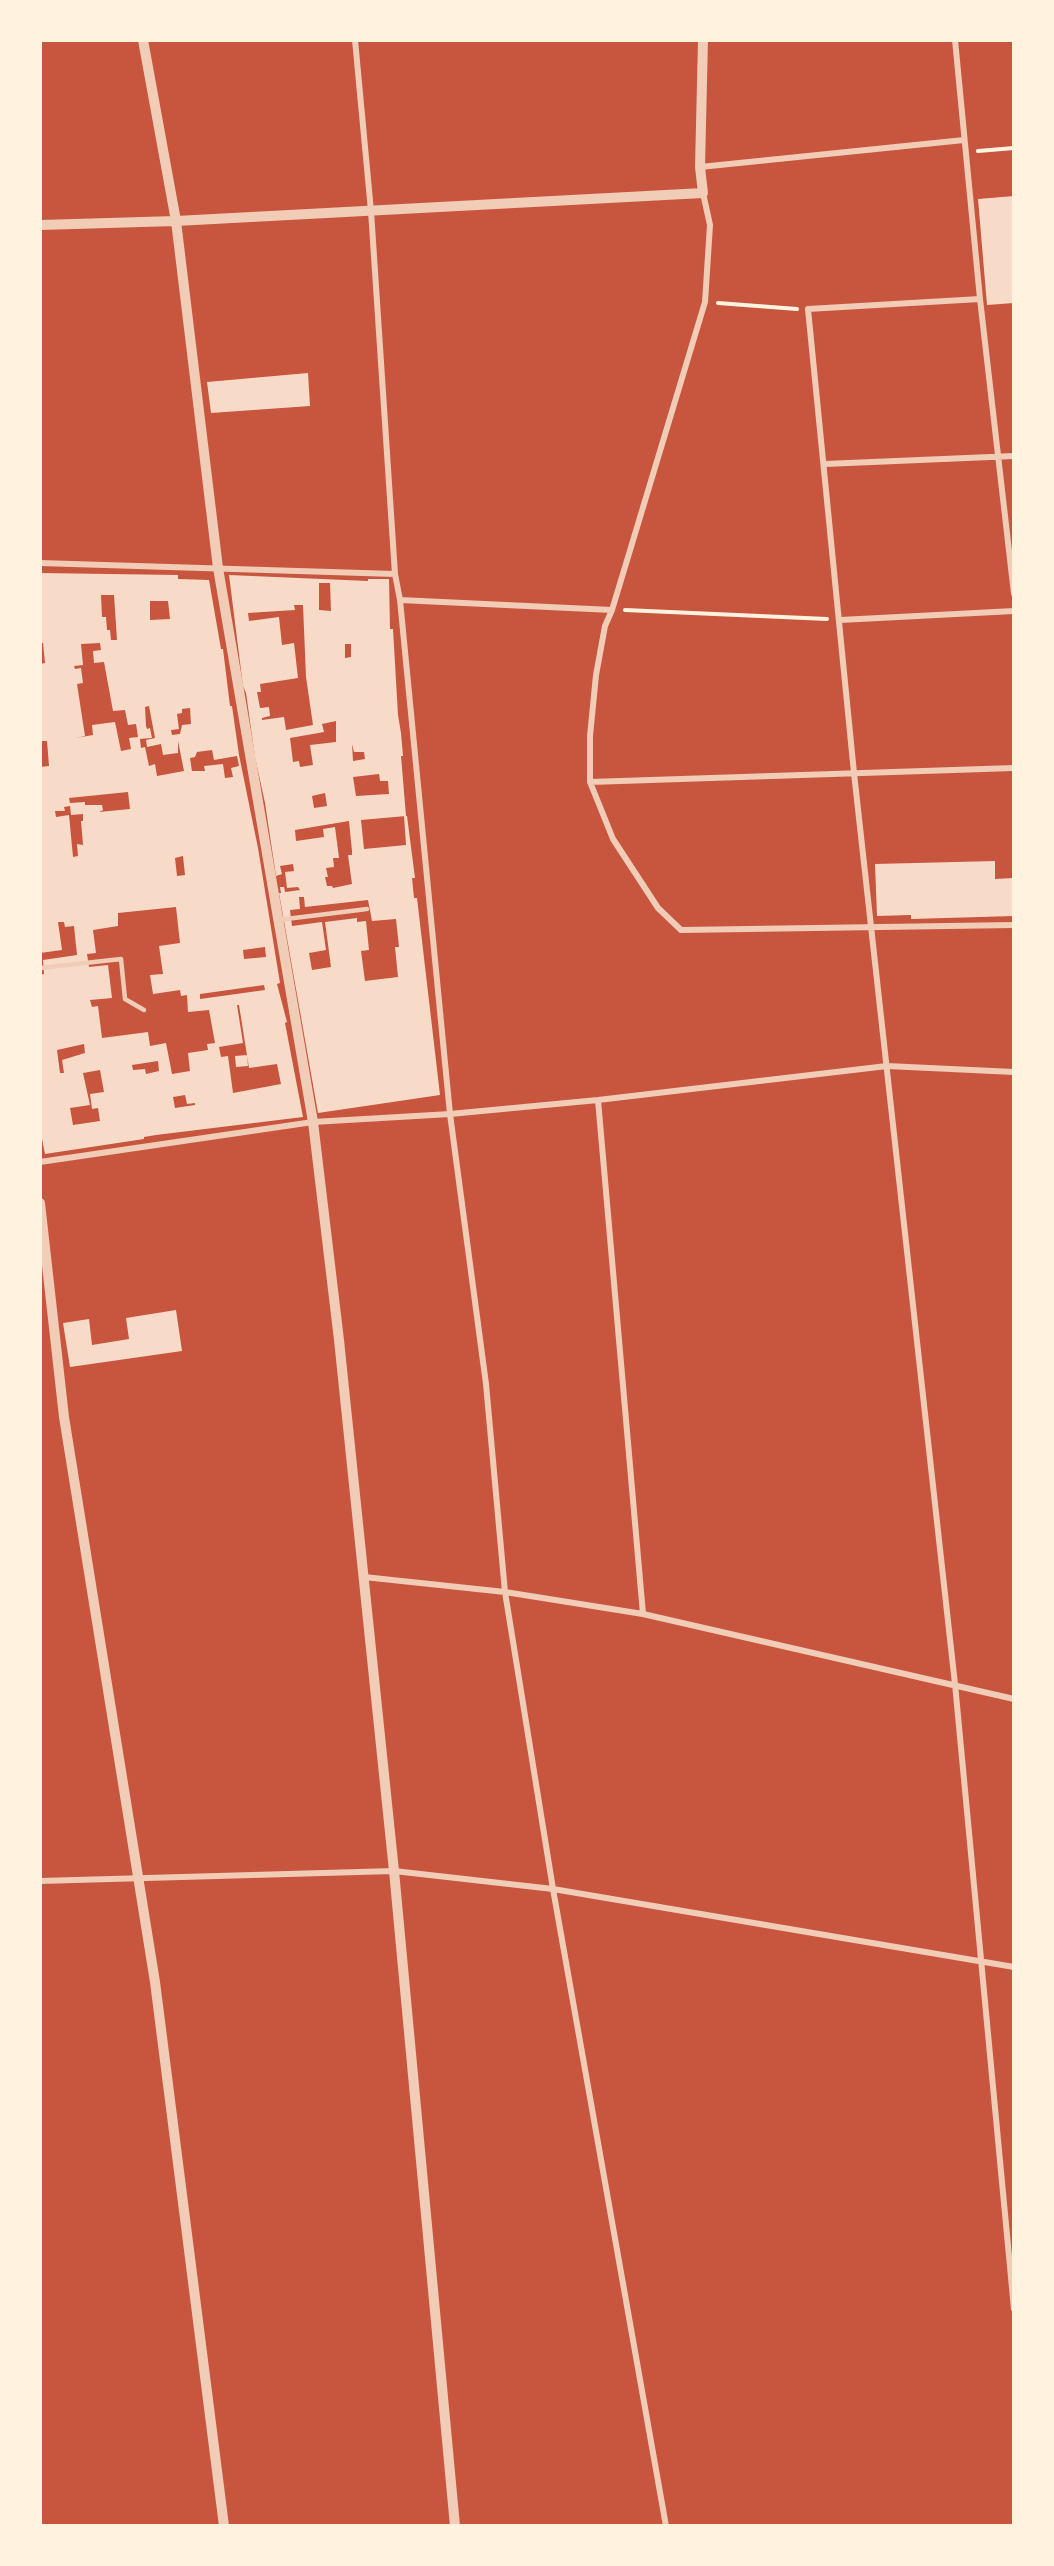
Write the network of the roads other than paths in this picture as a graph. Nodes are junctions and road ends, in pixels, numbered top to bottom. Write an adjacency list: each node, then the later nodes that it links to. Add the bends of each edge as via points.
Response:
1 (143, 40): 9 (street)
2 (354, 40): 8 (street)
3 (704, 40): 6 (street)
4 (955, 40): 5 (street)
5 (964, 140): 6 (street); 11 (street)
6 (700, 167): 7 (street)
7 (703, 193): 8 (street); 20 (street, via 710,225 705,302)
8 (371, 211): 9 (street); 17 (street)
9 (176, 221): 10 (street); 16 (street)
10 (40, 225)
11 (980, 299): 13 (street); 14 (street, via 808,309)
12 (1014, 456): 13 (street)
13 (999, 457): 14 (street); 18 (street)
14 (825, 464): 22 (street)
15 (40, 563): 16 (street)
16 (218, 568): 17 (street); 27 (street)
17 (395, 574): 19 (street)
18 (1014, 594)
19 (400, 600): 20 (street); 35 (street)
20 (612, 610): 25 (street, via 596,675)
21 (1014, 611): 22 (street)
22 (840, 620): 24 (street)
23 (1014, 768): 24 (street)
24 (854, 773): 25 (street); 29 (street)
25 (590, 783): 29 (street, via 613,840 658,908 681,930)
26 (367, 909): 27 (lane)
27 (278, 920): 36 (street)
28 (1014, 925): 29 (street)
29 (871, 927): 32 (street)
30 (40, 969): 31 (lane, via 121,958 125,999)
31 (144, 1010)
32 (886, 1066): 33 (street); 34 (street); 42 (street)
33 (1014, 1072)
34 (598, 1100): 35 (street); 41 (street)
35 (450, 1114): 36 (street); 40 (street, via 486,1384)
36 (313, 1122): 37 (street); 39 (street)
37 (40, 1162)
38 (40, 1203): 45 (street, via 64,1417)
39 (364, 1577): 40 (street); 44 (street)
40 (505, 1592): 41 (street); 47 (street)
41 (643, 1614): 42 (street)
42 (956, 1684): 43 (street); 48 (street)
43 (1014, 1699)
44 (394, 1871): 45 (street); 47 (street); 52 (street)
45 (136, 1877): 46 (street); 51 (street, via 154,1982)
46 (40, 1881)
47 (553, 1889): 48 (street); 53 (street)
48 (982, 1961): 49 (street); 50 (street)
49 (1014, 1967)
50 (1014, 2309)
51 (224, 2526)
52 (456, 2526)
53 (666, 2526)

